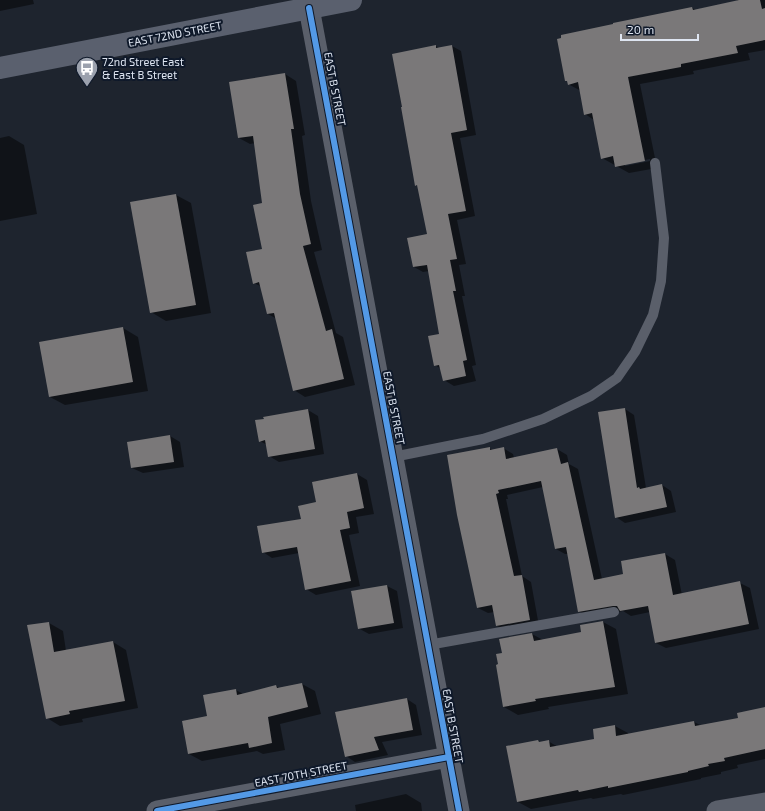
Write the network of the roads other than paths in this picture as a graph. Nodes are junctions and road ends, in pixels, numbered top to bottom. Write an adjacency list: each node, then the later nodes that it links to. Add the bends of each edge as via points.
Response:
1 (351, 0): 2 (main road, EAST 72ND STREET)
2 (309, 8): 3 (main road, EAST 72ND STREET); 5 (street, EAST B STREET)
3 (0, 68)
4 (655, 163): 5 (lane, via 664,238 661,281 653,315 635,352 617,378 591,396 543,419 483,439)
5 (393, 457): 7 (street, EAST B STREET)
6 (614, 612): 7 (lane)
7 (428, 645): 8 (street, EAST B STREET)
8 (449, 756): 10 (street, EAST 70TH STREET); 11 (street, EAST B STREET)
9 (765, 803): 12 (street)
10 (157, 811)
11 (459, 811)
12 (717, 811)

